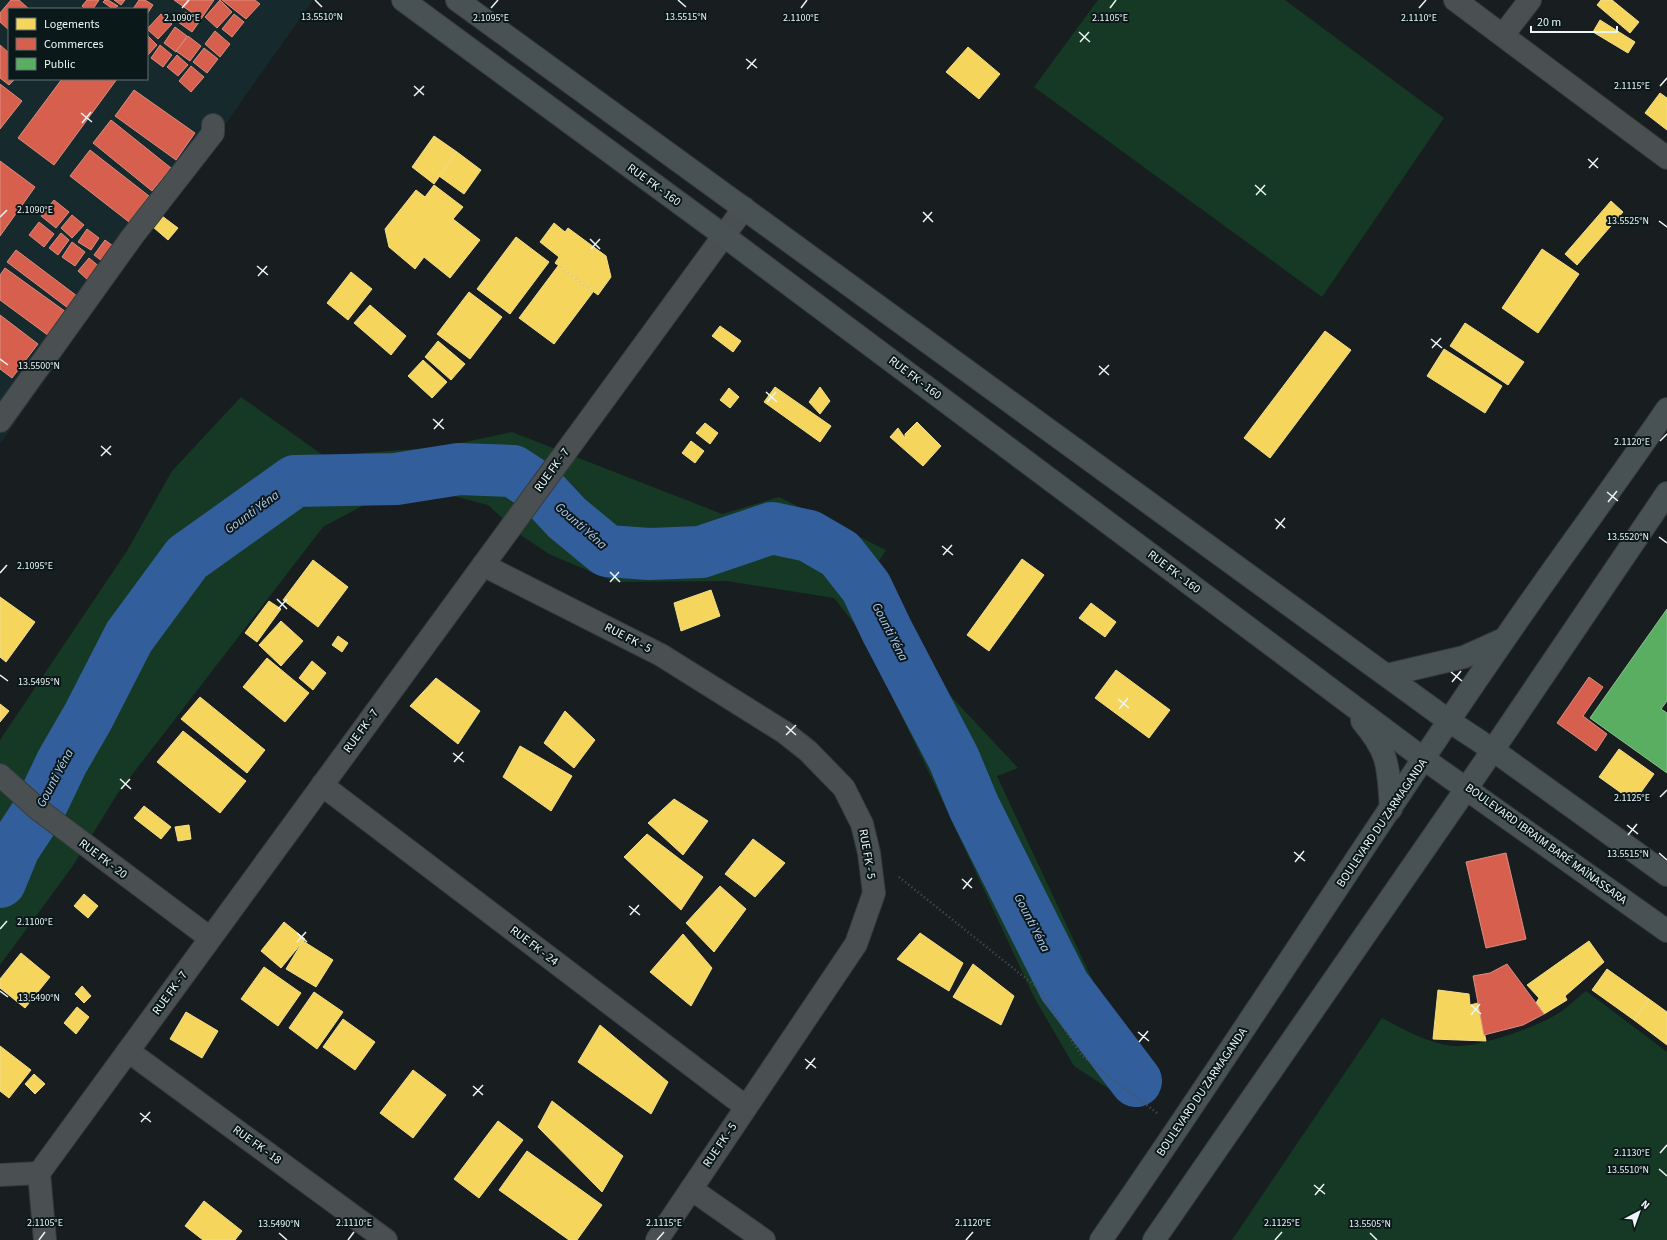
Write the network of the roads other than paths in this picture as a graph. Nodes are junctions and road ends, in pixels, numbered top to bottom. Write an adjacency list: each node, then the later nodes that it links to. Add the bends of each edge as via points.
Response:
1 (403, 0): 9 (main road, RUE FK - 160)
2 (457, 0): 8 (main road)
3 (1455, 0): 5 (street)
4 (1530, 0): 5 (street)
5 (1503, 35): 7 (street)
6 (212, 125): 11 (street, via 213,133 132,237)
7 (1667, 158)
8 (744, 208): 9 (street, RUE FK - 7); 15 (main road, via 1040,426)
9 (723, 235): 13 (street, RUE FK - 7); 16 (main road, RUE FK - 160)
10 (1667, 409): 14 (main road, BOULEVARD DU ZARMAGANDA)
11 (0, 421)
12 (1667, 493): 18 (main road)
13 (483, 565): 21 (street, RUE FK - 7); 28 (street, RUE FK - 5, via 661,655 784,732 808,751 844,788 862,824 874,892 856,944)
14 (1504, 639): 15 (main road, via 1464,657); 17 (main road, BOULEVARD DU ZARMAGANDA)
15 (1387, 675): 17 (main road)
16 (1339, 694): 19 (main road, RUE FK - 160); 23 (main road, via 1381,747 1388,773)
17 (1449, 721): 18 (main road); 19 (main road, BOULEVARD DU ZARMAGANDA)
18 (1493, 750): 22 (main road); 24 (main road)
19 (1424, 759): 22 (main road, BOULEVARD IBRAIM BARÉ MAÏNASSARA); 23 (main road, BOULEVARD DU ZARMAGANDA)
20 (0, 775): 26 (street, RUE FK - 20, via 39,810)
21 (322, 785): 26 (street, RUE FK - 7); 28 (street, RUE FK - 24)
22 (1466, 787): 25 (main road, BOULEVARD IBRAIM BARÉ MAÏNASSARA); 37 (main road)
23 (1391, 809): 36 (main road, BOULEVARD DU ZARMAGANDA)
24 (1666, 874)
25 (1667, 931)
26 (210, 938): 27 (street, RUE FK - 7)
27 (128, 1051): 29 (street, RUE FK - 7); 33 (street, RUE FK - 18)
28 (746, 1107): 31 (street, RUE FK - 5)
29 (39, 1173): 30 (street); 32 (street)
30 (0, 1175)
31 (691, 1189): 34 (street, RUE FK - 5); 35 (street)
32 (45, 1240)
33 (386, 1240)
34 (657, 1240)
35 (764, 1240)
36 (1101, 1240)
37 (1154, 1240)

